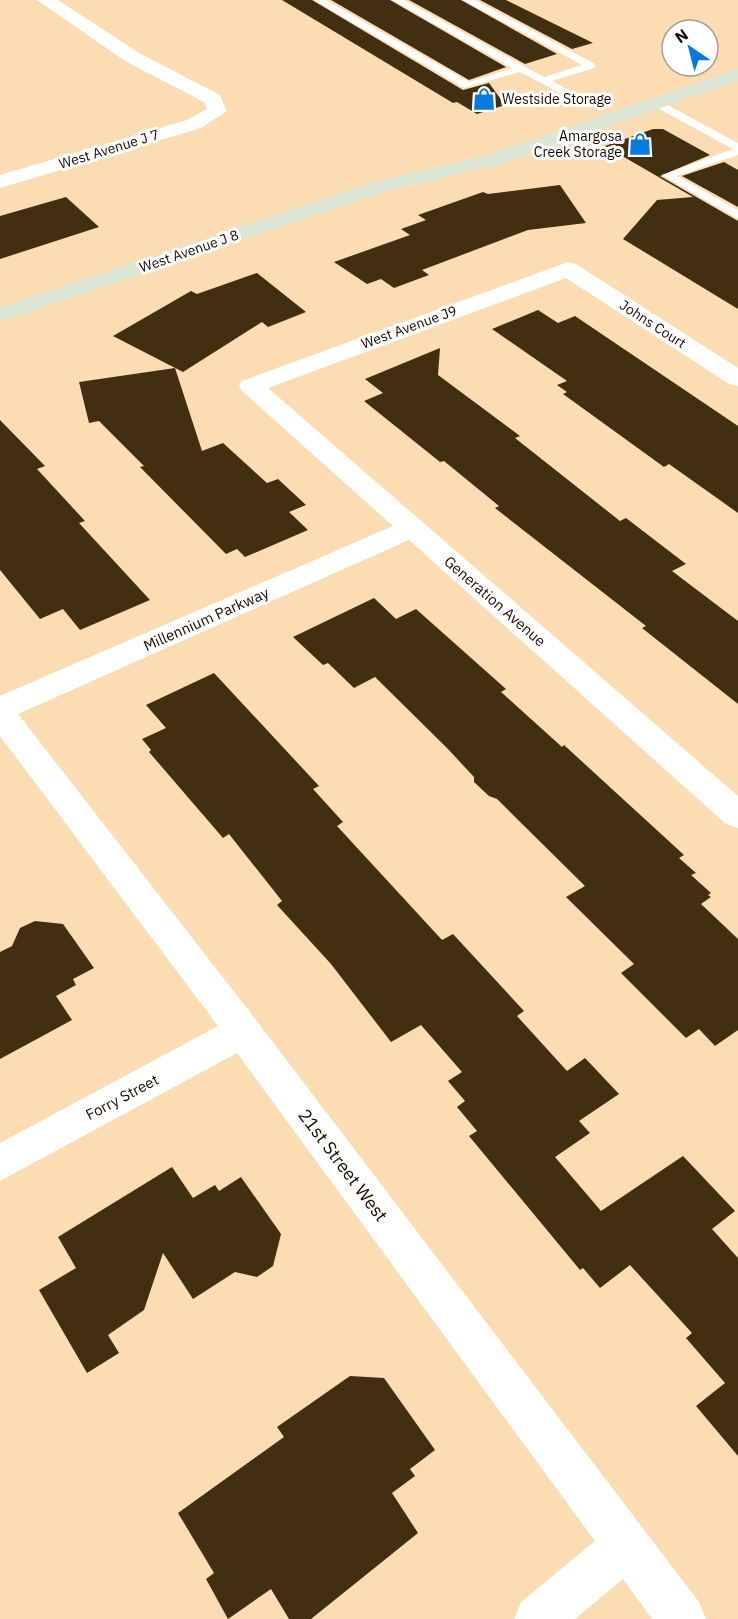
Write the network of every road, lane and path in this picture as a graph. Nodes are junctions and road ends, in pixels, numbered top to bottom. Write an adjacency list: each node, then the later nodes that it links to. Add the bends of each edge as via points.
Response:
1 (46, 0): 14 (street, West Avenue J 7, via 132,57 213,99 217,111 194,124)
2 (319, 0): 5 (lane, via 468,86)
3 (398, 0): 5 (lane)
4 (468, 0): 7 (lane, via 591,66)
5 (520, 69): 7 (lane)
6 (738, 75): 9 (street, West Avenue J 8)
7 (543, 81): 10 (lane)
8 (611, 97): 10 (street)
9 (656, 103): 13 (lane); 15 (street, West Avenue J 8, via 493,160)
10 (589, 104): 11 (street)
11 (568, 112)
12 (475, 144): 15 (street, West Avenue J 8)
13 (738, 149): 16 (lane, via 668,175)
14 (0, 182)
15 (377, 187): 18 (street, West Avenue J 8)
16 (738, 215)
17 (568, 268): 19 (street, Johns Court); 20 (street, West Avenue J9)
18 (0, 315)
19 (738, 379)
20 (251, 386): 21 (street, Generation Avenue)
21 (412, 528): 22 (street, Millennium Parkway); 23 (street, Generation Avenue)
22 (0, 711): 24 (street, 21st Street West)
23 (738, 816)
24 (243, 1031): 25 (street, Forry Street); 26 (street, 21st Street West)
25 (0, 1163)
26 (626, 1546): 27 (street); 28 (street, 21st Street West)
27 (538, 1619)
28 (682, 1619)

